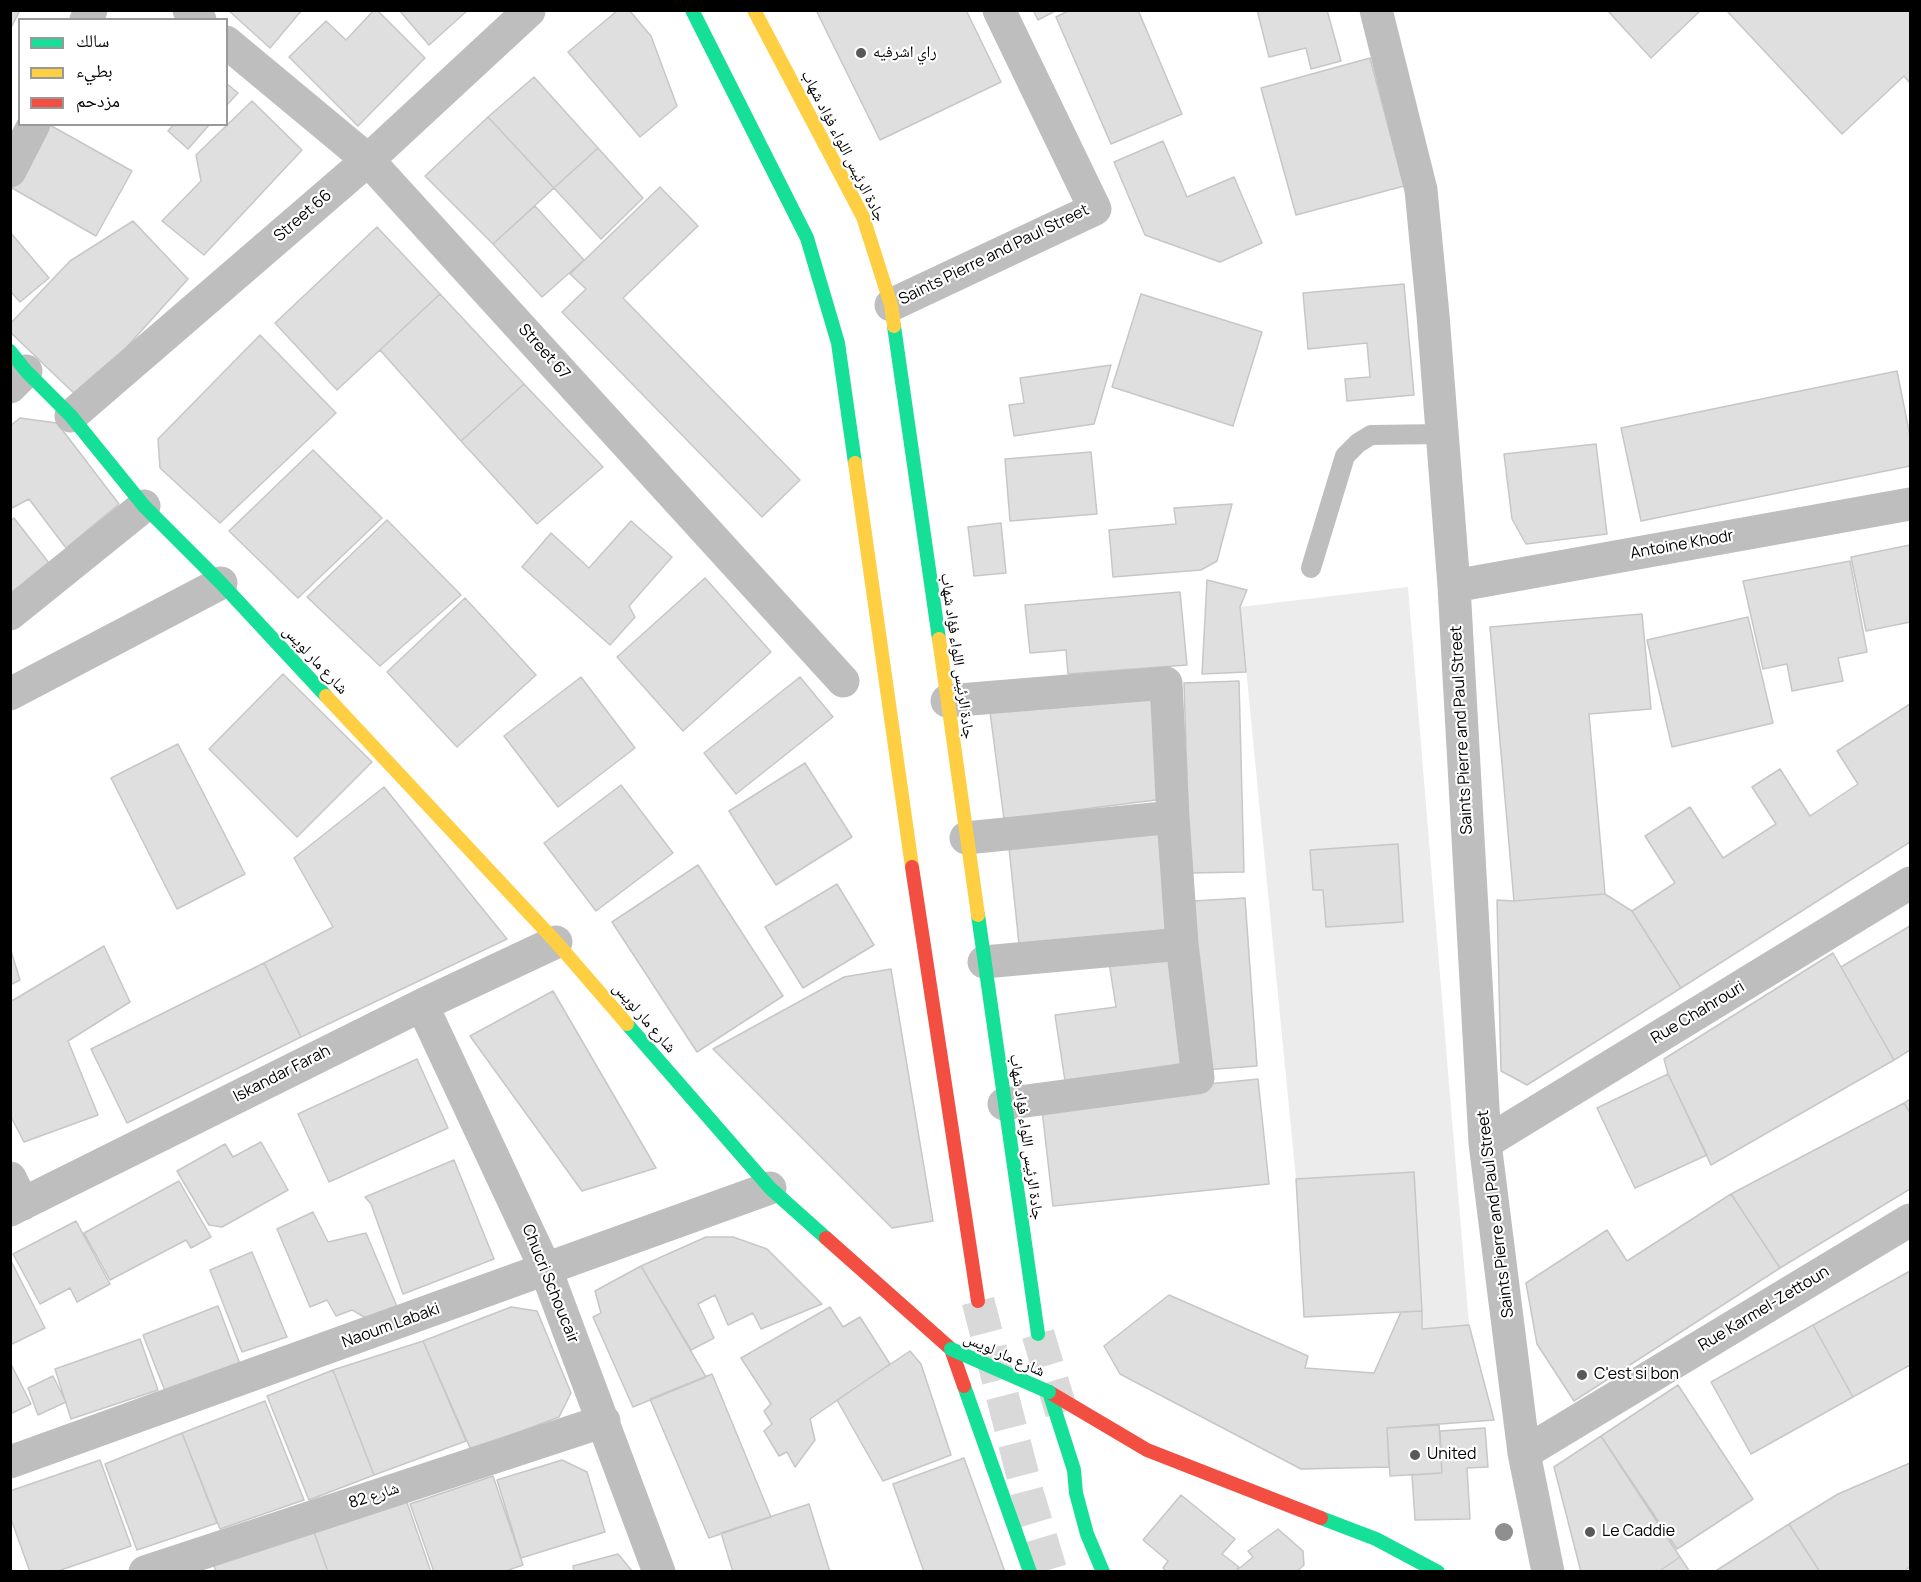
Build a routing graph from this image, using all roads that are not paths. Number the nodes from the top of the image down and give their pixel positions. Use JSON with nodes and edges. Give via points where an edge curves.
{"nodes":[{"id":1,"x":530,"y":10,"type":"edge"},
{"id":2,"x":692,"y":10,"type":"edge"},
{"id":3,"x":754,"y":10,"type":"edge"},
{"id":4,"x":999,"y":10,"type":"edge"},
{"id":5,"x":1376,"y":10,"type":"edge"},
{"id":6,"x":228,"y":44,"type":"edge"},
{"id":7,"x":33,"y":126,"type":"edge"},
{"id":8,"x":368,"y":160,"type":"junction"},
{"id":9,"x":10,"y":171,"type":"edge"},
{"id":10,"x":891,"y":305,"type":"junction"},
{"id":11,"x":16,"y":370,"type":"edge"},
{"id":12,"x":71,"y":416,"type":"junction"},
{"id":13,"x":1442,"y":434,"type":"junction"},
{"id":14,"x":1911,"y":504,"type":"edge"},
{"id":15,"x":144,"y":506,"type":"junction"},
{"id":16,"x":1311,"y":568,"type":"dead end"},
{"id":17,"x":221,"y":583,"type":"junction"},
{"id":18,"x":1454,"y":586,"type":"junction"},
{"id":19,"x":10,"y":614,"type":"edge"},
{"id":20,"x":843,"y":681,"type":"dead end"},
{"id":21,"x":10,"y":694,"type":"edge"},
{"id":22,"x":947,"y":701,"type":"junction"},
{"id":23,"x":1173,"y":817,"type":"junction"},
{"id":24,"x":966,"y":838,"type":"junction"},
{"id":25,"x":1911,"y":882,"type":"edge"},
{"id":26,"x":556,"y":942,"type":"junction"},
{"id":27,"x":1182,"y":944,"type":"junction"},
{"id":28,"x":984,"y":962,"type":"junction"},
{"id":29,"x":422,"y":1005,"type":"junction"},
{"id":30,"x":1004,"y":1104,"type":"junction"},
{"id":31,"x":1485,"y":1143,"type":"junction"},
{"id":32,"x":770,"y":1188,"type":"junction"},
{"id":33,"x":15,"y":1197,"type":"edge"},
{"id":34,"x":1911,"y":1220,"type":"edge"},
{"id":35,"x":546,"y":1270,"type":"junction"},
{"id":36,"x":978,"y":1301,"type":"tunnel mouth"},
{"id":37,"x":1038,"y":1334,"type":"tunnel mouth"},
{"id":38,"x":951,"y":1349,"type":"junction"},
{"id":39,"x":1049,"y":1392,"type":"junction"},
{"id":40,"x":603,"y":1421,"type":"junction"},
{"id":41,"x":1524,"y":1453,"type":"junction"},
{"id":42,"x":10,"y":1462,"type":"edge"},
{"id":43,"x":145,"y":1572,"type":"edge"},
{"id":44,"x":659,"y":1572,"type":"edge"},
{"id":45,"x":1030,"y":1572,"type":"edge"},
{"id":46,"x":1103,"y":1572,"type":"edge"},
{"id":47,"x":1438,"y":1572,"type":"edge"},
{"id":48,"x":1548,"y":1572,"type":"edge"}],
"edges":[{"from":1,"to":8,"type":"street","name":"Street 66"},
{"from":2,"to":36,"type":"main road","via":[[807,238],[838,343]]},
{"from":3,"to":10,"type":"main road","name":"جادة الرئيس اللواء فؤاد شهاب","via":[[863,217]]},
{"from":4,"to":10,"type":"street","name":"Saints Pierre and Paul Street","via":[[1095,208]]},
{"from":5,"to":13,"type":"street","name":"Saints Pierre and Paul Street","via":[[1421,190]]},
{"from":6,"to":8,"type":"street","name":"Street 67"},
{"from":7,"to":9,"type":"street"},
{"from":8,"to":12,"type":"street","name":"Street 66"},
{"from":8,"to":20,"type":"street","name":"Street 67"},
{"from":10,"to":22,"type":"main road","name":"جادة الرئيس اللواء فؤاد شهاب"},
{"from":11,"to":12,"type":"main road","name":"شارع مار لويس"},
{"from":12,"to":15,"type":"main road","name":"شارع مار لويس"},
{"from":13,"to":16,"type":"lane","via":[[1371,435],[1344,456]]},
{"from":13,"to":18,"type":"street","name":"Saints Pierre and Paul Street"},
{"from":14,"to":18,"type":"street","name":"Antoine Khodr"},
{"from":15,"to":17,"type":"main road","name":"شارع مار لويس"},
{"from":15,"to":19,"type":"street"},
{"from":17,"to":21,"type":"street"},
{"from":17,"to":26,"type":"main road","name":"شارع مار لويس"},
{"from":18,"to":31,"type":"street","name":"Saints Pierre and Paul Street"},
{"from":22,"to":23,"type":"street","via":[[1166,682]]},
{"from":22,"to":24,"type":"main road","name":"جادة الرئيس اللواء فؤاد شهاب"},
{"from":23,"to":24,"type":"street"},
{"from":23,"to":27,"type":"street"},
{"from":24,"to":28,"type":"main road","name":"جادة الرئيس اللواء فؤاد شهاب"},
{"from":25,"to":31,"type":"street","name":"Rue Chahrouri"},
{"from":26,"to":29,"type":"street","name":"Iskandar Farah"},
{"from":26,"to":32,"type":"main road","name":"شارع مار لويس"},
{"from":27,"to":28,"type":"street"},
{"from":27,"to":30,"type":"street","via":[[1198,1078]]},
{"from":28,"to":30,"type":"main road","name":"جادة الرئيس اللواء فؤاد شهاب"},
{"from":29,"to":33,"type":"street","name":"Iskandar Farah"},
{"from":29,"to":35,"type":"street","name":"Chucri Schoucair"},
{"from":30,"to":37,"type":"main road","name":"جادة الرئيس اللواء فؤاد شهاب"},
{"from":31,"to":41,"type":"street","name":"Saints Pierre and Paul Street"},
{"from":32,"to":35,"type":"street","name":"Naoum Labaki"},
{"from":32,"to":38,"type":"main road","name":"شارع مار لويس"},
{"from":34,"to":41,"type":"street","name":"Rue Karmel-Zettoun"},
{"from":35,"to":40,"type":"street","name":"Chucri Schoucair"},
{"from":35,"to":42,"type":"street","name":"Naoum Labaki"},
{"from":38,"to":39,"type":"main road","name":"شارع مار لويس","bridge":true},
{"from":38,"to":45,"type":"main road"},
{"from":39,"to":46,"type":"main road","via":[[1074,1470],[1087,1534]]},
{"from":39,"to":47,"type":"main road","name":"شارع مار لويس","via":[[1147,1450],[1376,1539]]},
{"from":40,"to":43,"type":"street","name":"شارع 82"},
{"from":40,"to":44,"type":"street","name":"Chucri Schoucair"},
{"from":41,"to":48,"type":"street","name":"Saints Pierre and Paul Street"}]}
